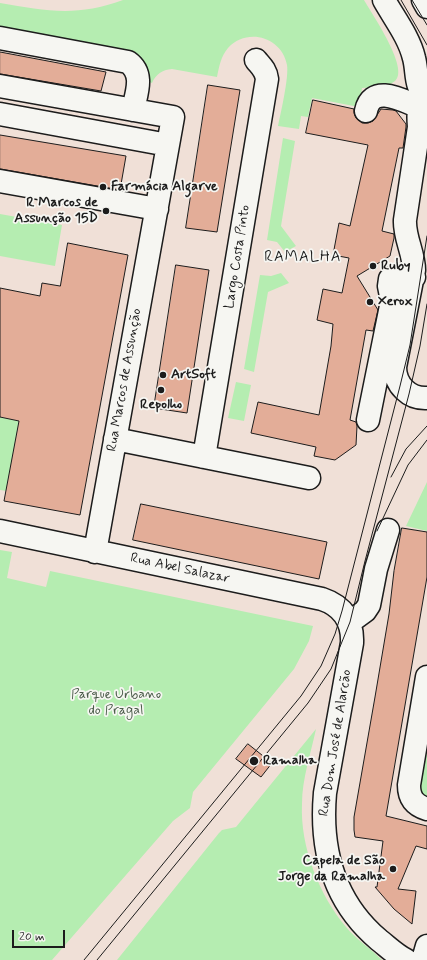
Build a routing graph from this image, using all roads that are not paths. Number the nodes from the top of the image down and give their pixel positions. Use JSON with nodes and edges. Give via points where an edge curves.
{"nodes":[{"id":1,"x":384,"y":0,"type":"edge"},
{"id":2,"x":423,"y":0,"type":"edge"},
{"id":3,"x":427,"y":7,"type":"edge"},
{"id":4,"x":0,"y":38,"type":"edge"},
{"id":5,"x":256,"y":60,"type":"dead end"},
{"id":6,"x":0,"y":86,"type":"edge"},
{"id":7,"x":423,"y":102,"type":"edge"},
{"id":8,"x":133,"y":110,"type":"junction"},
{"id":9,"x":366,"y":112,"type":"dead end"},
{"id":10,"x":0,"y":114,"type":"edge"},
{"id":11,"x":168,"y":145,"type":"junction"},
{"id":12,"x":0,"y":181,"type":"edge"},
{"id":13,"x":156,"y":209,"type":"junction"},
{"id":14,"x":414,"y":277,"type":"junction"},
{"id":15,"x":422,"y":398,"type":"edge"},
{"id":16,"x":368,"y":420,"type":"dead end"},
{"id":17,"x":115,"y":439,"type":"junction"},
{"id":18,"x":204,"y":457,"type":"junction"},
{"id":19,"x":309,"y":478,"type":"dead end"},
{"id":20,"x":388,"y":530,"type":"dead end"},
{"id":21,"x":0,"y":532,"type":"edge"},
{"id":22,"x":95,"y":552,"type":"junction"},
{"id":23,"x":350,"y":622,"type":"junction"},
{"id":24,"x":427,"y":677,"type":"edge"},
{"id":25,"x":427,"y":809,"type":"edge"},
{"id":26,"x":427,"y":946,"type":"edge"},
{"id":27,"x":406,"y":960,"type":"edge"},
{"id":28,"x":423,"y":960,"type":"edge"}],
"edges":[{"from":1,"to":7,"type":"street","via":[[410,45]]},
{"from":2,"to":3,"type":"street"},
{"from":4,"to":8,"type":"street","via":[[128,62],[136,70],[138,77]]},
{"from":5,"to":18,"type":"street","name":"Largo Costa Pinto","via":[[263,67],[267,79]]},
{"from":6,"to":8,"type":"street"},
{"from":7,"to":9,"type":"street","via":[[387,95],[376,96],[370,100]]},
{"from":7,"to":14,"type":"street","via":[[405,225],[414,260]]},
{"from":8,"to":11,"type":"street","name":"Rua Marcos de Assunção","via":[[173,117]]},
{"from":10,"to":11,"type":"street"},
{"from":11,"to":13,"type":"street","name":"Rua Marcos de Assunção"},
{"from":12,"to":13,"type":"street"},
{"from":13,"to":17,"type":"street","name":"Rua Marcos de Assunção"},
{"from":14,"to":15,"type":"street","via":[[395,375],[400,386],[409,394]]},
{"from":14,"to":16,"type":"street","via":[[402,274],[390,279],[392,300]]},
{"from":17,"to":18,"type":"street"},
{"from":17,"to":22,"type":"street","name":"Rua Marcos de Assunção"},
{"from":18,"to":19,"type":"street"},
{"from":20,"to":23,"type":"street","via":[[376,569],[369,605]]},
{"from":21,"to":22,"type":"street","name":"Rua Abel Salazar"},
{"from":22,"to":23,"type":"street","name":"Rua Abel Salazar","via":[[322,599],[337,606]]},
{"from":23,"to":27,"type":"street","name":"Rua Dom José de Alarcão","via":[[352,643],[325,793],[327,852],[336,883],[356,917],[374,936]]},
{"from":24,"to":25,"type":"street","via":[[408,784],[414,802]]},
{"from":26,"to":28,"type":"street"}]}
